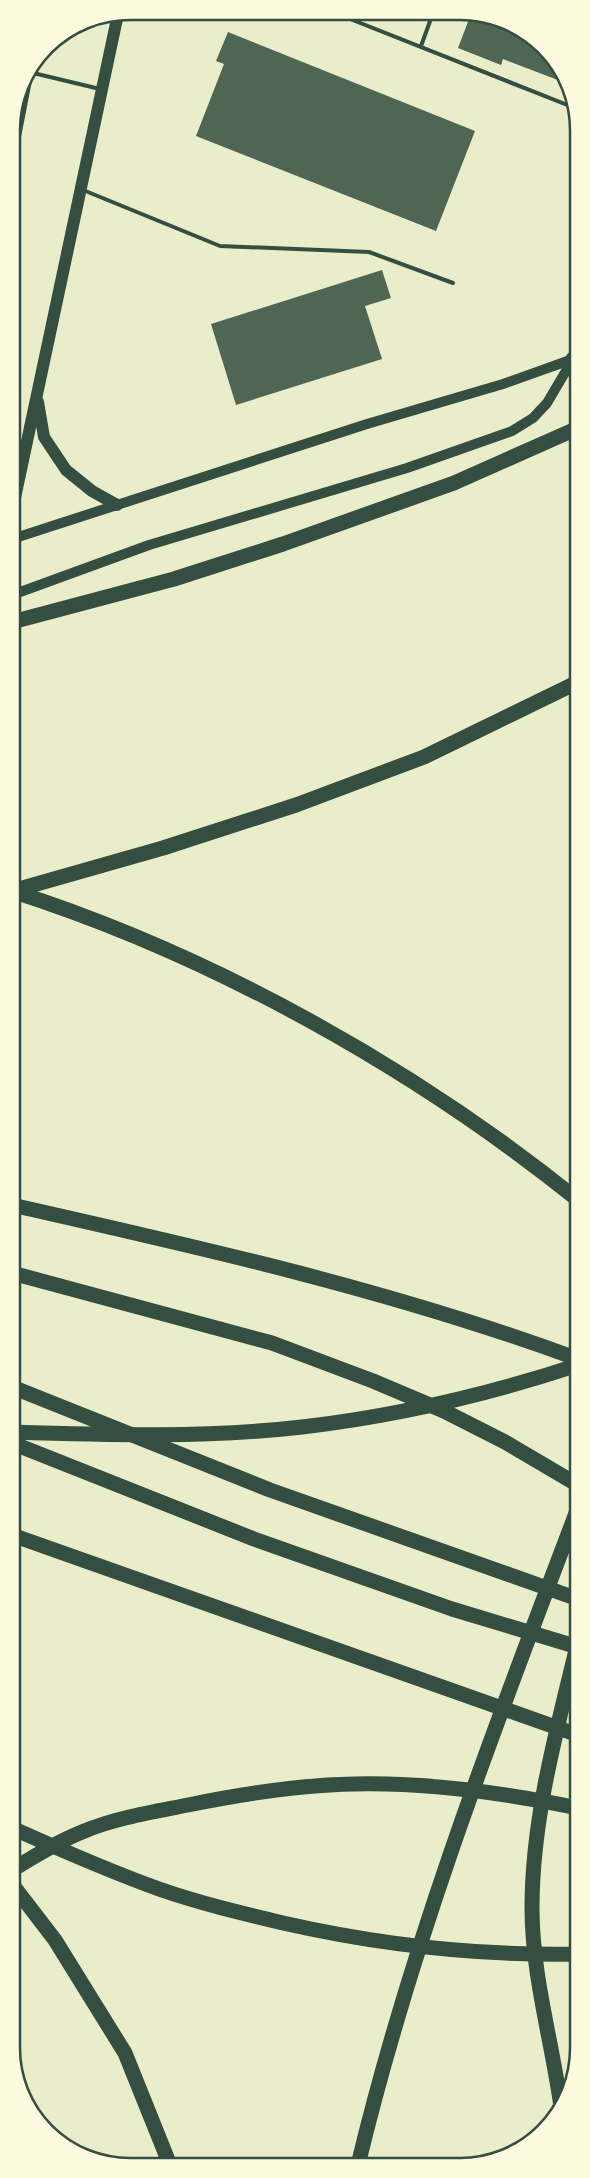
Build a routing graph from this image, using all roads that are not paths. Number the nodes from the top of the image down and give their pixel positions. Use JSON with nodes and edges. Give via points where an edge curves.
{"nodes":[{"id":1,"x":353,"y":20,"type":"edge"},
{"id":2,"x":430,"y":20,"type":"edge"},
{"id":3,"x":117,"y":21,"type":"edge"},
{"id":4,"x":421,"y":46,"type":"junction"},
{"id":5,"x":35,"y":75,"type":"edge"},
{"id":6,"x":102,"y":89,"type":"junction"},
{"id":7,"x":567,"y":105,"type":"edge"},
{"id":8,"x":81,"y":189,"type":"junction"},
{"id":9,"x":454,"y":283,"type":"dead end"},
{"id":10,"x":570,"y":360,"type":"edge"},
{"id":11,"x":570,"y":366,"type":"edge"},
{"id":12,"x":37,"y":395,"type":"junction"},
{"id":13,"x":570,"y":432,"type":"edge"},
{"id":14,"x":20,"y":475,"type":"edge"},
{"id":15,"x":117,"y":505,"type":"junction"},
{"id":16,"x":20,"y":536,"type":"edge"},
{"id":17,"x":20,"y":592,"type":"edge"},
{"id":18,"x":20,"y":620,"type":"edge"},
{"id":19,"x":570,"y":686,"type":"edge"},
{"id":20,"x":20,"y":889,"type":"edge"},
{"id":21,"x":20,"y":894,"type":"edge"},
{"id":22,"x":570,"y":1193,"type":"edge"},
{"id":23,"x":20,"y":1207,"type":"edge"},
{"id":24,"x":20,"y":1275,"type":"edge"},
{"id":25,"x":570,"y":1355,"type":"edge"},
{"id":26,"x":570,"y":1367,"type":"edge"},
{"id":27,"x":20,"y":1390,"type":"edge"},
{"id":28,"x":20,"y":1432,"type":"edge"},
{"id":29,"x":20,"y":1446,"type":"edge"},
{"id":30,"x":570,"y":1480,"type":"edge"},
{"id":31,"x":570,"y":1529,"type":"edge"},
{"id":32,"x":20,"y":1538,"type":"edge"},
{"id":33,"x":570,"y":1596,"type":"edge"},
{"id":34,"x":570,"y":1645,"type":"edge"},
{"id":35,"x":570,"y":1677,"type":"edge"},
{"id":36,"x":570,"y":1732,"type":"edge"},
{"id":37,"x":570,"y":1806,"type":"edge"},
{"id":38,"x":20,"y":1832,"type":"edge"},
{"id":39,"x":20,"y":1865,"type":"edge"},
{"id":40,"x":20,"y":1894,"type":"edge"},
{"id":41,"x":570,"y":1954,"type":"edge"},
{"id":42,"x":559,"y":2095,"type":"edge"},
{"id":43,"x":167,"y":2158,"type":"edge"},
{"id":44,"x":360,"y":2158,"type":"edge"}],
"edges":[{"from":1,"to":4,"type":"lane"},
{"from":2,"to":4,"type":"lane"},
{"from":3,"to":6,"type":"main road"},
{"from":4,"to":7,"type":"lane"},
{"from":5,"to":6,"type":"lane"},
{"from":6,"to":8,"type":"main road"},
{"from":8,"to":9,"type":"lane","via":[[220,246],[369,252]]},
{"from":8,"to":12,"type":"main road"},
{"from":10,"to":15,"type":"main road","via":[[503,384]]},
{"from":11,"to":17,"type":"main road","via":[[548,403],[533,418],[512,431],[407,468],[149,545]]},
{"from":12,"to":14,"type":"main road"},
{"from":12,"to":15,"type":"main road","via":[[44,436],[66,470],[92,491]]},
{"from":13,"to":18,"type":"highway","via":[[454,483],[283,544],[174,579]]},
{"from":15,"to":16,"type":"main road"},
{"from":19,"to":20,"type":"highway","via":[[424,757],[296,805]]},
{"from":21,"to":22,"type":"highway","via":[[140,938],[336,1035],[428,1091]]},
{"from":23,"to":25,"type":"highway","via":[[339,1283]]},
{"from":24,"to":30,"type":"highway","via":[[281,1346],[444,1411]]},
{"from":26,"to":28,"type":"highway","via":[[390,1414],[302,1427],[216,1433]]},
{"from":27,"to":33,"type":"highway","via":[[270,1490]]},
{"from":29,"to":34,"type":"highway","via":[[254,1539],[452,1609]]},
{"from":31,"to":44,"type":"highway","via":[[442,1881],[404,1997]]},
{"from":32,"to":36,"type":"highway"},
{"from":35,"to":42,"type":"highway","via":[[539,1822],[532,1909],[539,1986]]},
{"from":37,"to":39,"type":"highway","via":[[504,1794],[417,1785],[352,1784],[281,1790],[205,1802],[107,1824],[83,1831]]},
{"from":38,"to":41,"type":"highway","via":[[160,1890],[318,1931],[464,1952]]},
{"from":40,"to":43,"type":"highway","via":[[55,1940],[124,2053]]}]}
